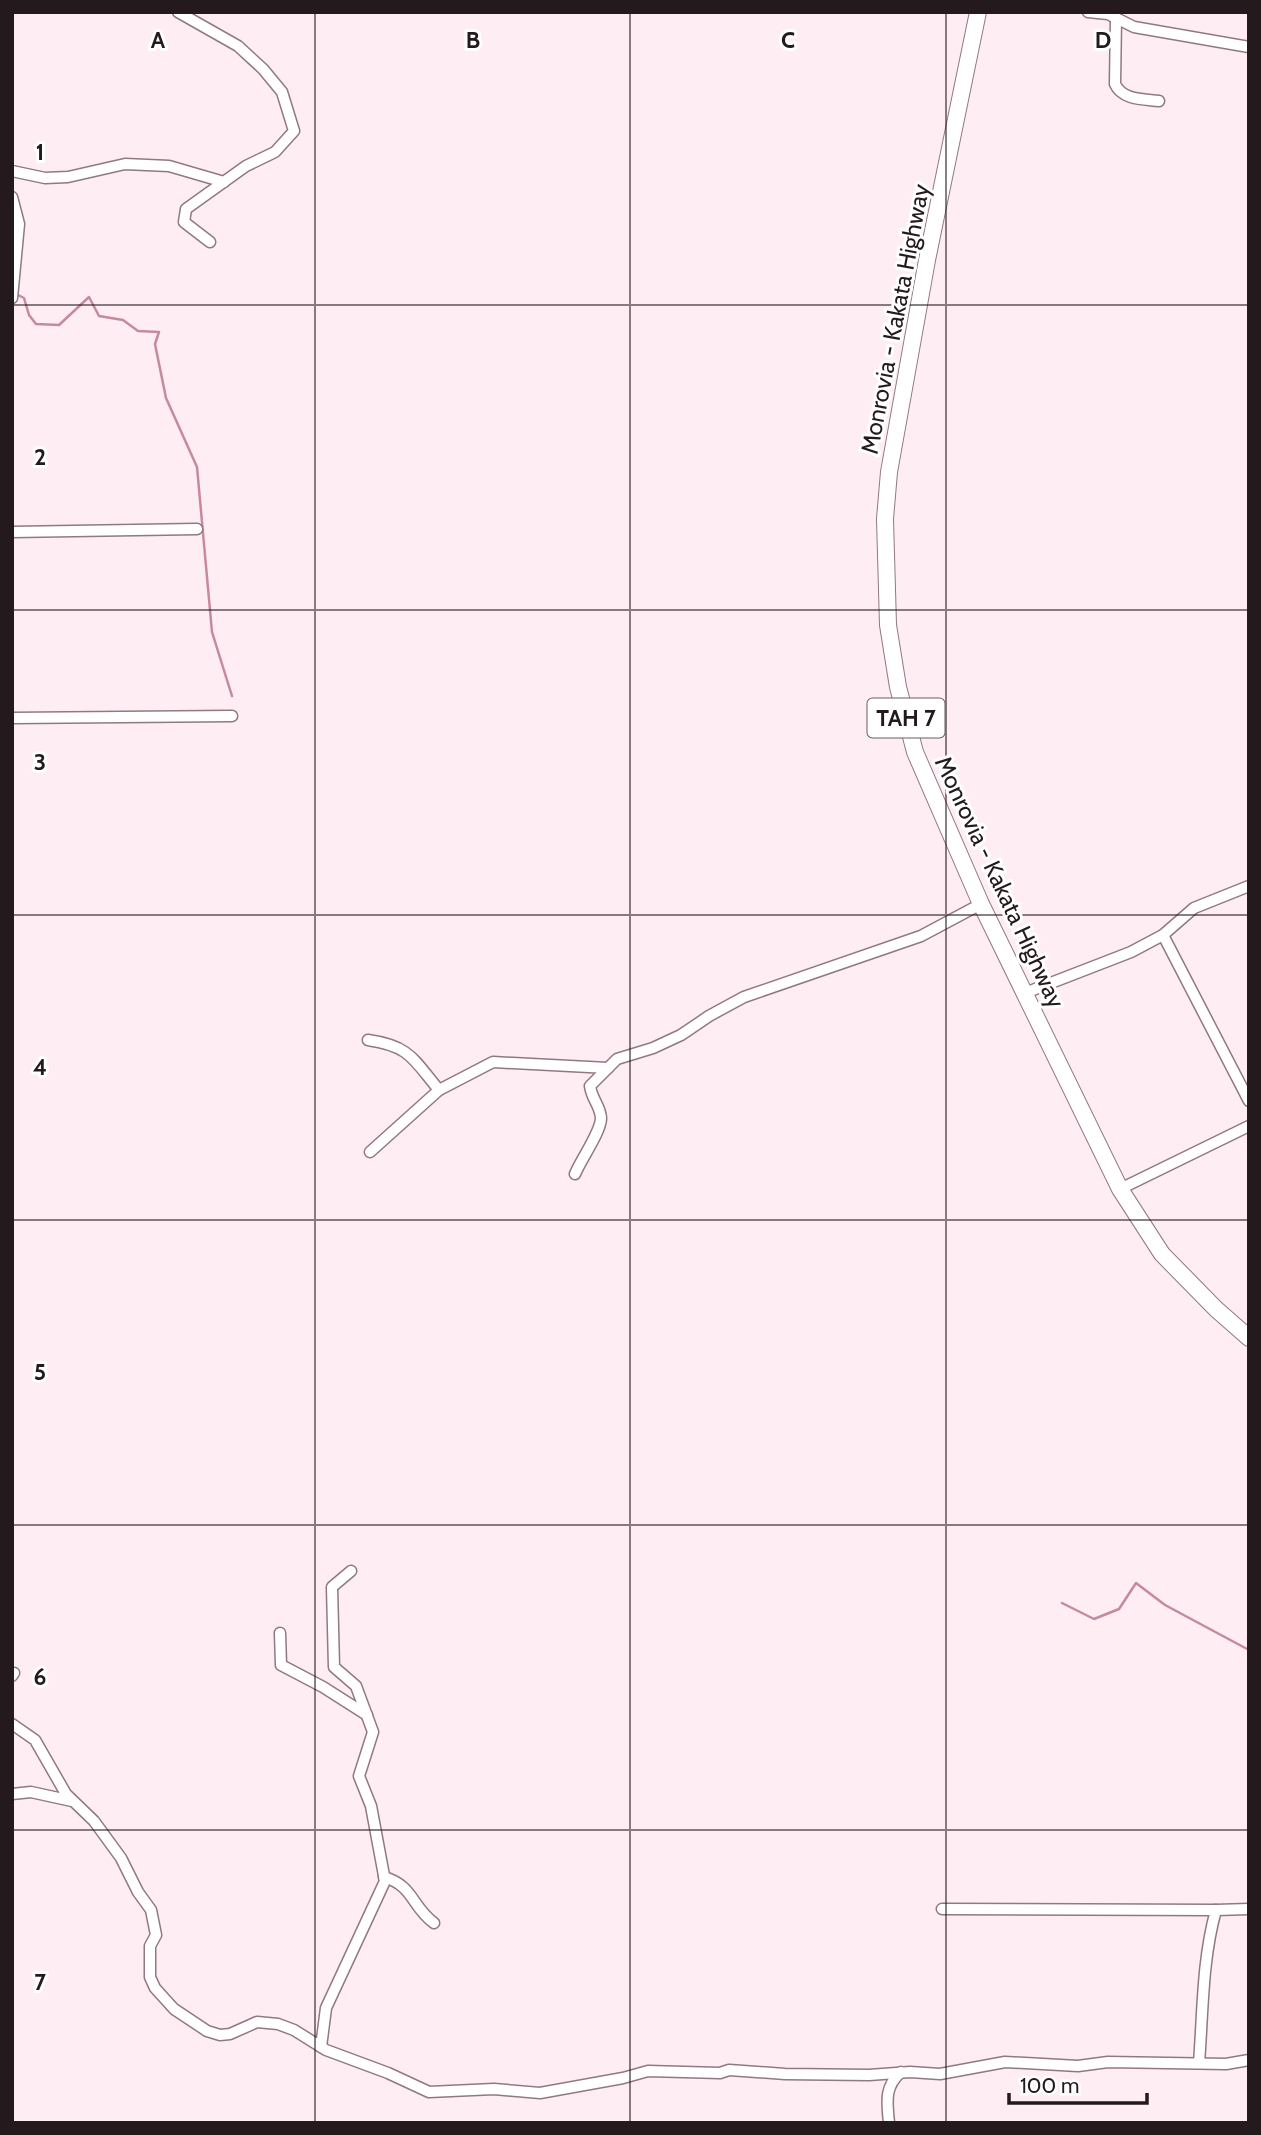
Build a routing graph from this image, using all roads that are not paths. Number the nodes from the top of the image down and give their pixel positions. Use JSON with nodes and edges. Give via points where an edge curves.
{"nodes":[{"id":1,"x":178,"y":12,"type":"edge"},
{"id":2,"x":978,"y":12,"type":"edge"},
{"id":3,"x":1087,"y":12,"type":"edge"},
{"id":4,"x":1116,"y":18,"type":"junction"},
{"id":5,"x":1249,"y":47,"type":"edge"},
{"id":6,"x":1159,"y":101,"type":"dead end"},
{"id":7,"x":12,"y":171,"type":"edge"},
{"id":8,"x":223,"y":182,"type":"junction"},
{"id":9,"x":12,"y":197,"type":"edge"},
{"id":10,"x":210,"y":242,"type":"dead end"},
{"id":11,"x":12,"y":298,"type":"edge"},
{"id":12,"x":197,"y":529,"type":"dead end"},
{"id":13,"x":12,"y":532,"type":"edge"},
{"id":14,"x":232,"y":716,"type":"dead end"},
{"id":15,"x":12,"y":718,"type":"edge"},
{"id":16,"x":1249,"y":886,"type":"edge"},
{"id":17,"x":981,"y":904,"type":"junction"},
{"id":18,"x":1163,"y":935,"type":"junction"},
{"id":19,"x":1025,"y":993,"type":"junction"},
{"id":20,"x":368,"y":1040,"type":"dead end"},
{"id":21,"x":608,"y":1068,"type":"junction"},
{"id":22,"x":439,"y":1090,"type":"junction"},
{"id":23,"x":1249,"y":1101,"type":"edge"},
{"id":24,"x":1249,"y":1126,"type":"edge"},
{"id":25,"x":370,"y":1152,"type":"dead end"},
{"id":26,"x":575,"y":1174,"type":"dead end"},
{"id":27,"x":1120,"y":1189,"type":"junction"},
{"id":28,"x":1249,"y":1338,"type":"edge"},
{"id":29,"x":351,"y":1571,"type":"dead end"},
{"id":30,"x":280,"y":1633,"type":"dead end"},
{"id":31,"x":367,"y":1715,"type":"junction"},
{"id":32,"x":12,"y":1724,"type":"edge"},
{"id":33,"x":12,"y":1794,"type":"edge"},
{"id":34,"x":72,"y":1801,"type":"junction"},
{"id":35,"x":384,"y":1877,"type":"junction"},
{"id":36,"x":942,"y":1909,"type":"dead end"},
{"id":37,"x":1249,"y":1909,"type":"edge"},
{"id":38,"x":1216,"y":1910,"type":"junction"},
{"id":39,"x":434,"y":1923,"type":"dead end"},
{"id":40,"x":321,"y":2047,"type":"junction"},
{"id":41,"x":1249,"y":2060,"type":"edge"},
{"id":42,"x":1199,"y":2063,"type":"junction"},
{"id":43,"x":901,"y":2072,"type":"junction"},
{"id":44,"x":889,"y":2123,"type":"edge"}],
"edges":[{"from":1,"to":8,"type":"street","via":[[238,46],[263,69],[282,92],[294,131],[275,152]]},
{"from":2,"to":17,"type":"highway","name":"Monrovia - Kakata Highway","number":"TAH 7","via":[[904,384],[885,519],[888,625],[898,687],[915,752]]},
{"from":3,"to":4,"type":"street"},
{"from":4,"to":5,"type":"street","via":[[1134,27]]},
{"from":4,"to":6,"type":"street","via":[[1118,90],[1125,96]]},
{"from":7,"to":8,"type":"street","via":[[45,178],[125,164],[169,166]]},
{"from":8,"to":10,"type":"street","via":[[186,209],[184,222]]},
{"from":9,"to":11,"type":"street","via":[[19,224]]},
{"from":12,"to":13,"type":"street"},
{"from":14,"to":15,"type":"street"},
{"from":16,"to":18,"type":"street","via":[[1194,908]]},
{"from":17,"to":19,"type":"highway","name":"Monrovia - Kakata Highway","number":"TAH 7"},
{"from":17,"to":21,"type":"street","via":[[921,936],[744,997],[681,1035],[617,1059]]},
{"from":18,"to":19,"type":"street"},
{"from":18,"to":23,"type":"street"},
{"from":19,"to":27,"type":"highway","name":"Monrovia - Kakata Highway","number":"TAH 7"},
{"from":20,"to":22,"type":"street","via":[[408,1052]]},
{"from":21,"to":22,"type":"street","via":[[493,1062]]},
{"from":21,"to":26,"type":"street","via":[[590,1086],[601,1121]]},
{"from":22,"to":25,"type":"street"},
{"from":24,"to":27,"type":"street"},
{"from":27,"to":28,"type":"highway","name":"Monrovia - Kakata Highway","number":"TAH 7","via":[[1162,1254]]},
{"from":29,"to":31,"type":"street","via":[[332,1587],[334,1667],[356,1686]]},
{"from":30,"to":31,"type":"street","via":[[281,1665]]},
{"from":31,"to":35,"type":"street","via":[[373,1732],[359,1776],[371,1806]]},
{"from":32,"to":34,"type":"street","via":[[35,1741]]},
{"from":33,"to":34,"type":"street","via":[[31,1792]]},
{"from":34,"to":40,"type":"street","via":[[94,1821],[121,1858],[151,1910],[156,1935],[150,1946],[150,1977],[163,1999],[187,2019],[220,2035],[257,2022],[278,2024]]},
{"from":35,"to":39,"type":"street","via":[[401,1884]]},
{"from":35,"to":40,"type":"street","via":[[326,2008]]},
{"from":36,"to":38,"type":"street"},
{"from":37,"to":38,"type":"street"},
{"from":38,"to":42,"type":"street","via":[[1201,2012]]},
{"from":40,"to":43,"type":"street","via":[[429,2092],[443,2093],[554,2092],[648,2071]]},
{"from":41,"to":42,"type":"street"},
{"from":42,"to":43,"type":"street","via":[[1078,2066],[1005,2062],[940,2074]]},
{"from":43,"to":44,"type":"street","via":[[887,2091]]}]}
